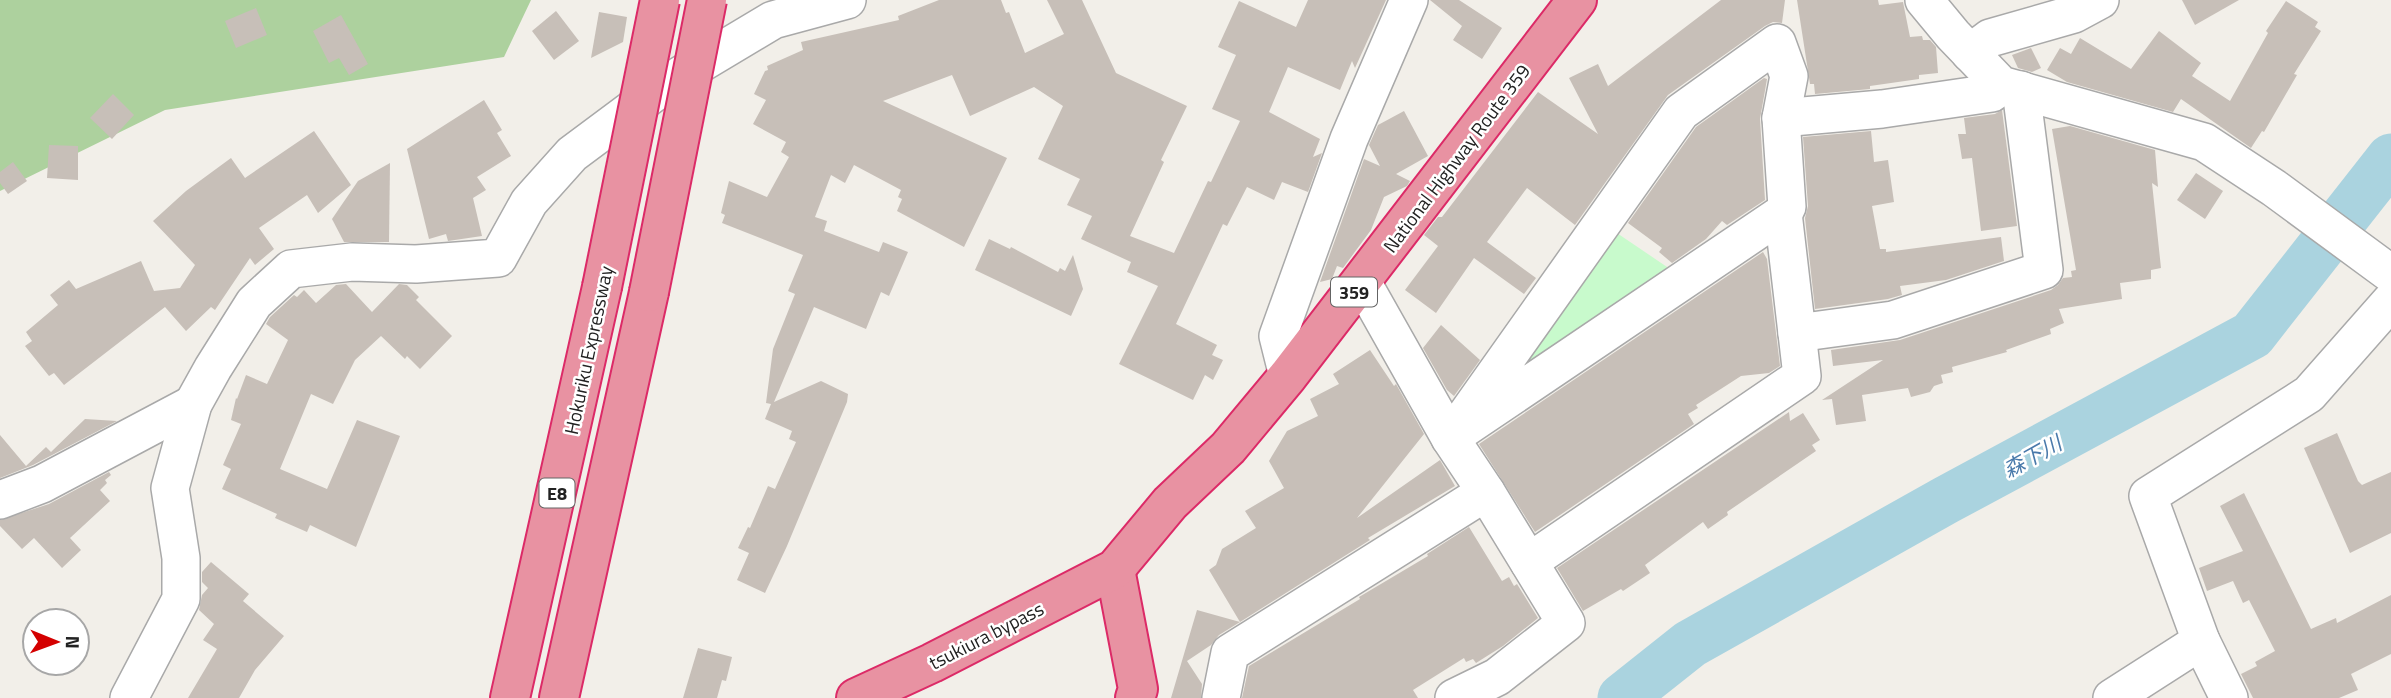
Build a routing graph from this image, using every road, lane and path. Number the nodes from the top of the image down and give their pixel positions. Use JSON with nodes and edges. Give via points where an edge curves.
{"nodes":[{"id":1,"x":660,"y":0,"type":"edge"},
{"id":2,"x":707,"y":0,"type":"edge"},
{"id":3,"x":847,"y":0,"type":"edge"},
{"id":4,"x":1409,"y":0,"type":"edge"},
{"id":5,"x":1577,"y":0,"type":"edge"},
{"id":6,"x":1924,"y":0,"type":"edge"},
{"id":7,"x":2100,"y":0,"type":"edge"},
{"id":8,"x":1970,"y":52,"type":"junction"},
{"id":9,"x":2011,"y":88,"type":"junction"},
{"id":10,"x":1781,"y":118,"type":"junction"},
{"id":11,"x":1783,"y":213,"type":"junction"},
{"id":12,"x":1362,"y":282,"type":"junction"},
{"id":13,"x":2391,"y":282,"type":"edge"},
{"id":14,"x":1797,"y":333,"type":"junction"},
{"id":15,"x":1288,"y":376,"type":"junction"},
{"id":16,"x":193,"y":404,"type":"junction"},
{"id":17,"x":1450,"y":438,"type":"junction"},
{"id":18,"x":1486,"y":492,"type":"junction"},
{"id":19,"x":0,"y":500,"type":"edge"},
{"id":20,"x":1529,"y":562,"type":"junction"},
{"id":21,"x":1115,"y":569,"type":"junction"},
{"id":22,"x":2201,"y":640,"type":"junction"},
{"id":23,"x":129,"y":698,"type":"edge"},
{"id":24,"x":510,"y":698,"type":"edge"},
{"id":25,"x":559,"y":698,"type":"edge"},
{"id":26,"x":856,"y":698,"type":"edge"},
{"id":27,"x":1135,"y":698,"type":"edge"},
{"id":28,"x":1221,"y":698,"type":"edge"},
{"id":29,"x":1454,"y":698,"type":"edge"},
{"id":30,"x":2112,"y":698,"type":"edge"},
{"id":31,"x":2229,"y":698,"type":"edge"}],
"edges":[{"from":1,"to":24,"type":"highway","name":"Hokuriku Expressway","number":"E8","bridge":true,"via":[[603,287]]},
{"from":2,"to":25,"type":"highway","number":"E8","bridge":true,"via":[[649,292]]},
{"from":3,"to":16,"type":"street","via":[[773,20],[666,84],[572,154],[529,201],[498,258],[291,268],[254,303]]},
{"from":4,"to":15,"type":"street","via":[[1349,139],[1278,336]]},
{"from":5,"to":12,"type":"highway","name":"National Highway Route 359","number":"359"},
{"from":6,"to":8,"type":"street"},
{"from":7,"to":8,"type":"street","via":[[2074,13],[1990,38]]},
{"from":8,"to":9,"type":"street"},
{"from":9,"to":10,"type":"street","via":[[1882,109]]},
{"from":9,"to":13,"type":"street","via":[[2204,142],[2274,188]]},
{"from":9,"to":14,"type":"street","via":[[2044,270],[1893,320]]},
{"from":10,"to":11,"type":"street","via":[[1787,207]]},
{"from":10,"to":17,"type":"street","via":[[1789,76],[1777,43],[1681,113]]},
{"from":11,"to":14,"type":"street"},
{"from":11,"to":17,"type":"street"},
{"from":12,"to":15,"type":"highway","name":"National Highway Route 359","number":"359"},
{"from":12,"to":17,"type":"street"},
{"from":13,"to":22,"type":"street","via":[[2309,394],[2148,496]]},
{"from":14,"to":20,"type":"street","via":[[1801,376]]},
{"from":15,"to":21,"type":"highway","name":"National Highway Route 359","number":"359"},
{"from":16,"to":19,"type":"street","via":[[42,484]]},
{"from":16,"to":23,"type":"street","via":[[170,488],[181,558],[181,599]]},
{"from":17,"to":18,"type":"street"},
{"from":18,"to":20,"type":"street"},
{"from":18,"to":28,"type":"street","via":[[1230,653]]},
{"from":20,"to":29,"type":"street","via":[[1566,623],[1497,677]]},
{"from":21,"to":26,"type":"highway","name":"tsukiura bypass","number":"359"},
{"from":21,"to":27,"type":"highway","via":[[1138,689]]},
{"from":22,"to":30,"type":"street"},
{"from":22,"to":31,"type":"street"}]}
